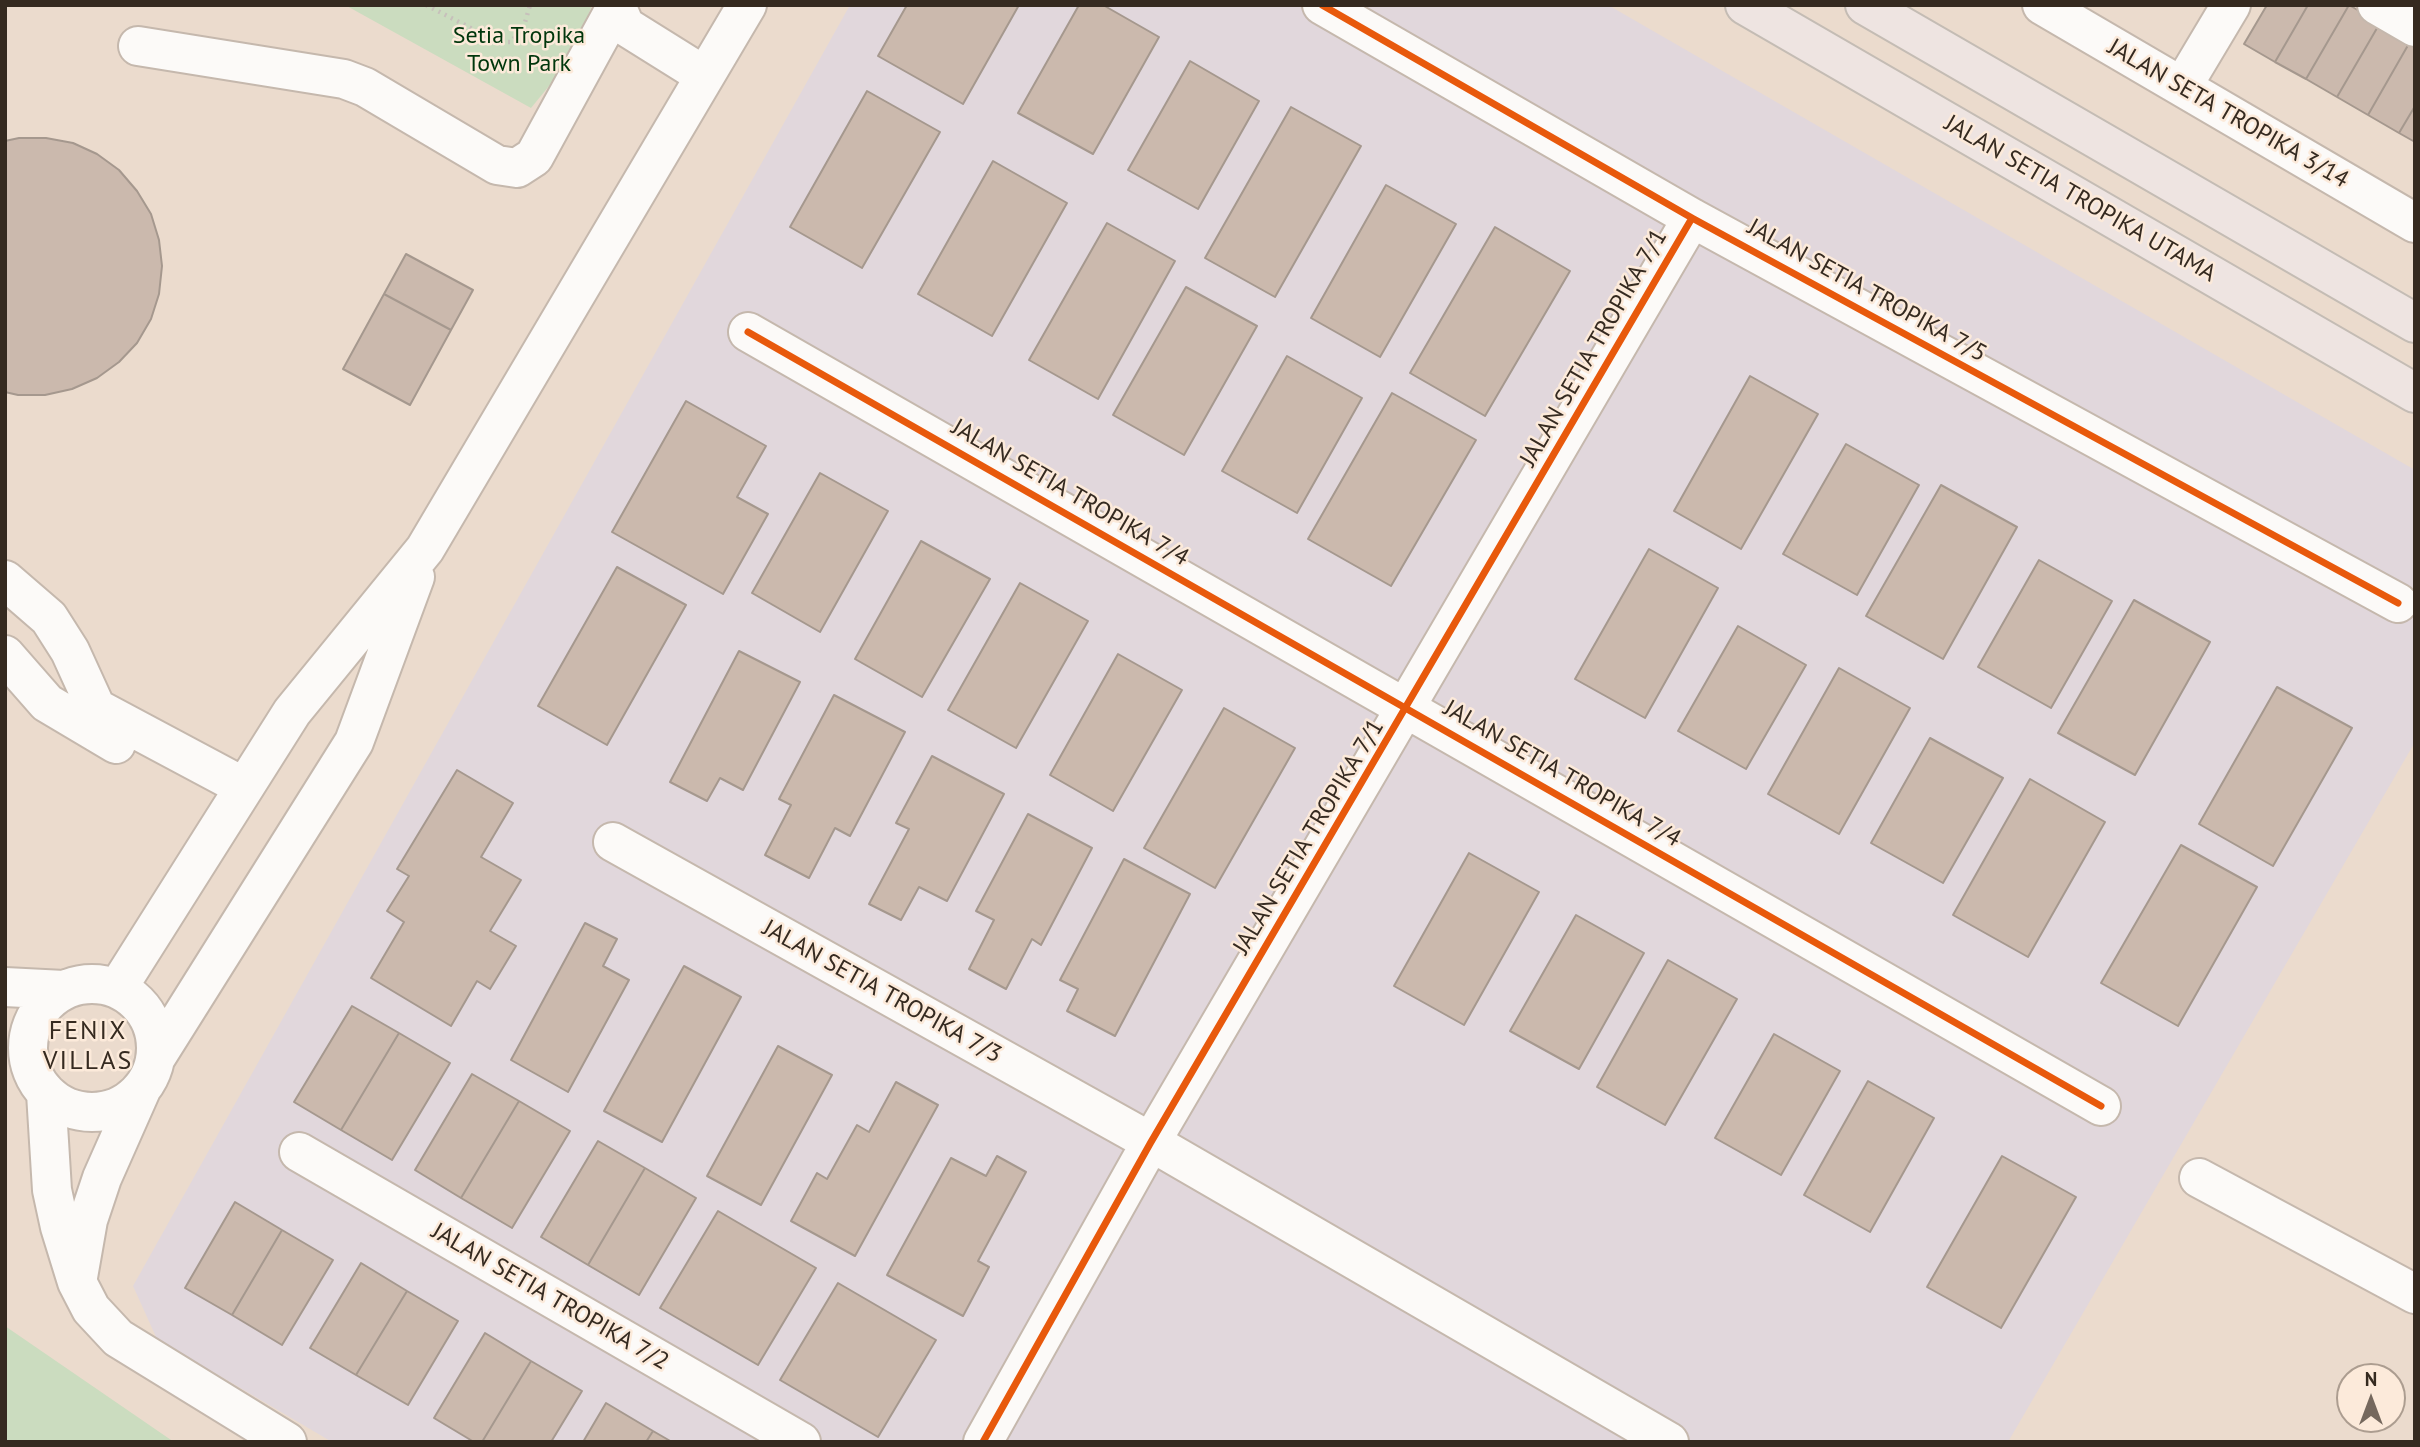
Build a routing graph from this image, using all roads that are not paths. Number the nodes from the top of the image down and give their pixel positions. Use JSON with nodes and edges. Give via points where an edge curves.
{"nodes":[{"id":1,"x":747,"y":5,"type":"edge"},
{"id":2,"x":1322,"y":5,"type":"edge"},
{"id":3,"x":1745,"y":5,"type":"edge"},
{"id":4,"x":1865,"y":5,"type":"edge"},
{"id":5,"x":2042,"y":5,"type":"edge"},
{"id":6,"x":2231,"y":5,"type":"edge"},
{"id":7,"x":2377,"y":5,"type":"edge"},
{"id":8,"x":616,"y":6,"type":"edge"},
{"id":9,"x":2415,"y":27,"type":"edge"},
{"id":10,"x":138,"y":46,"type":"dead end"},
{"id":11,"x":705,"y":76,"type":"junction"},
{"id":12,"x":2182,"y":88,"type":"junction"},
{"id":13,"x":1692,"y":218,"type":"junction"},
{"id":14,"x":2415,"y":223,"type":"edge"},
{"id":15,"x":2415,"y":323,"type":"edge"},
{"id":16,"x":748,"y":332,"type":"dead end"},
{"id":17,"x":2415,"y":393,"type":"edge"},
{"id":18,"x":425,"y":549,"type":"junction"},
{"id":19,"x":5,"y":580,"type":"edge"},
{"id":20,"x":2398,"y":603,"type":"dead end"},
{"id":21,"x":5,"y":655,"type":"edge"},
{"id":22,"x":78,"y":669,"type":"junction"},
{"id":23,"x":47,"y":704,"type":"junction"},
{"id":24,"x":1407,"y":708,"type":"junction"},
{"id":25,"x":237,"y":799,"type":"junction"},
{"id":26,"x":613,"y":842,"type":"dead end"},
{"id":27,"x":5,"y":987,"type":"edge"},
{"id":28,"x":117,"y":989,"type":"junction"},
{"id":29,"x":64,"y":990,"type":"junction"},
{"id":30,"x":16,"y":1046,"type":"edge"},
{"id":31,"x":148,"y":1075,"type":"junction"},
{"id":32,"x":46,"y":1093,"type":"junction"},
{"id":33,"x":2101,"y":1106,"type":"dead end"},
{"id":34,"x":1151,"y":1142,"type":"junction"},
{"id":35,"x":299,"y":1152,"type":"dead end"},
{"id":36,"x":2199,"y":1178,"type":"dead end"},
{"id":37,"x":77,"y":1282,"type":"junction"},
{"id":38,"x":2415,"y":1294,"type":"edge"},
{"id":39,"x":287,"y":1442,"type":"edge"},
{"id":40,"x":801,"y":1442,"type":"edge"},
{"id":41,"x":982,"y":1442,"type":"edge"},
{"id":42,"x":1669,"y":1442,"type":"edge"}],
"edges":[{"from":1,"to":11,"type":"street"},
{"from":2,"to":13,"type":"street","name":"JALAN SETIA TROPIKA 7/5"},
{"from":3,"to":17,"type":"main road","name":"JALAN SETIA TROPIKA UTAMA"},
{"from":4,"to":15,"type":"main road"},
{"from":5,"to":12,"type":"street","name":"JALAN SETA TROPIKA 3/14"},
{"from":6,"to":12,"type":"street"},
{"from":7,"to":9,"type":"street"},
{"from":8,"to":10,"type":"street","via":[[534,158],[517,168],[497,165],[344,79]]},
{"from":8,"to":11,"type":"street","via":[[625,26]]},
{"from":11,"to":18,"type":"street"},
{"from":12,"to":14,"type":"street","name":"JALAN SETA TROPIKA 3/14"},
{"from":13,"to":20,"type":"street","name":"JALAN SETIA TROPIKA 7/5"},
{"from":13,"to":24,"type":"street","name":"JALAN SETIA TROPIKA 7/1"},
{"from":16,"to":24,"type":"street","name":"JALAN SETIA TROPIKA 7/4"},
{"from":18,"to":25,"type":"street","via":[[292,712]]},
{"from":18,"to":31,"type":"street","via":[[354,742]]},
{"from":19,"to":22,"type":"street","via":[[49,618]]},
{"from":21,"to":23,"type":"street"},
{"from":22,"to":23,"type":"street"},
{"from":22,"to":25,"type":"street","via":[[96,708]]},
{"from":23,"to":25,"type":"street"},
{"from":24,"to":33,"type":"street","name":"JALAN SETIA TROPIKA 7/4"},
{"from":24,"to":34,"type":"street","name":"JALAN SETIA TROPIKA 7/1"},
{"from":25,"to":28,"type":"street"},
{"from":26,"to":34,"type":"street","name":"JALAN SETIA TROPIKA 7/3"},
{"from":27,"to":29,"type":"street"},
{"from":28,"to":29,"type":"street","via":[[100,984]]},
{"from":28,"to":31,"type":"street","via":[[148,1017],[155,1037]]},
{"from":29,"to":30,"type":"street","via":[[48,1001],[29,1034]]},
{"from":30,"to":32,"type":"street"},
{"from":31,"to":32,"type":"street","via":[[129,1100],[116,1107],[86,1112],[71,1109]]},
{"from":31,"to":37,"type":"street","via":[[102,1178],[88,1220]]},
{"from":32,"to":37,"type":"street","via":[[52,1190]]},
{"from":34,"to":41,"type":"street","name":"JALAN SETIA TROPIKA 7/1"},
{"from":34,"to":42,"type":"street","name":"JALAN SETIA TROPIKA 7/3"},
{"from":35,"to":40,"type":"street","name":"JALAN SETIA TROPIKA 7/2"},
{"from":36,"to":38,"type":"street"},
{"from":37,"to":39,"type":"street","via":[[91,1309],[118,1338]]}]}
